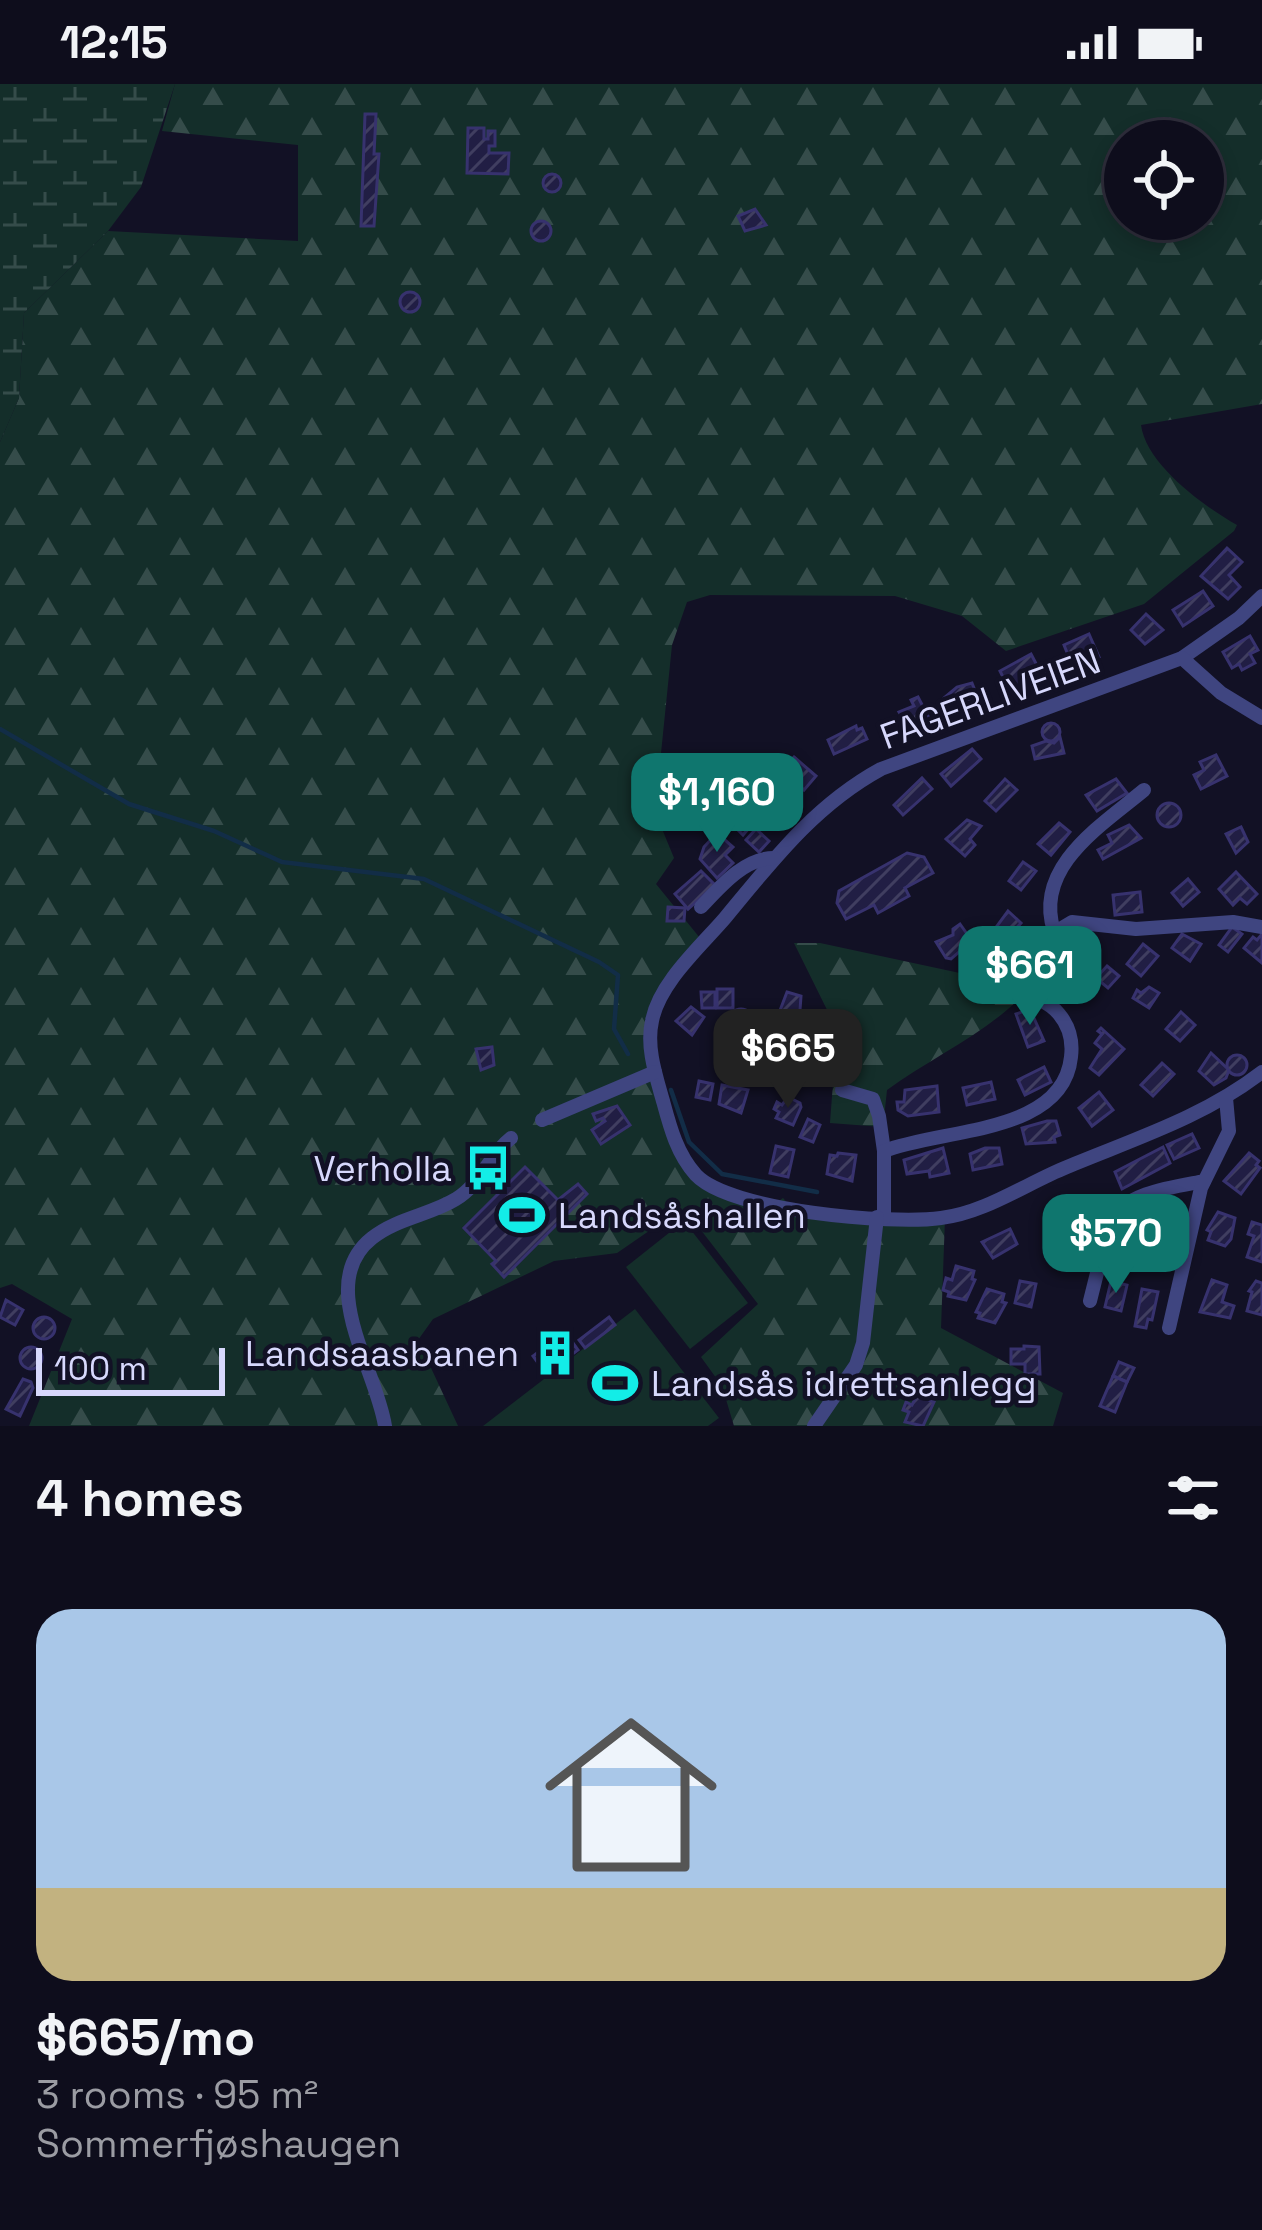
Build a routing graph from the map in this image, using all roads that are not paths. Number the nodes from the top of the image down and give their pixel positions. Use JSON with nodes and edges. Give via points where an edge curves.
{"nodes":[{"id":1,"x":1262,"y":596,"type":"edge"},
{"id":2,"x":1182,"y":658,"type":"junction"},
{"id":3,"x":1262,"y":718,"type":"edge"},
{"id":4,"x":1144,"y":790,"type":"dead end"},
{"id":5,"x":774,"y":858,"type":"junction"},
{"id":6,"x":700,"y":907,"type":"dead end"},
{"id":7,"x":1262,"y":927,"type":"edge"},
{"id":8,"x":1054,"y":931,"type":"junction"},
{"id":9,"x":655,"y":1072,"type":"junction"},
{"id":10,"x":1262,"y":1072,"type":"edge"},
{"id":11,"x":842,"y":1090,"type":"dead end"},
{"id":12,"x":1226,"y":1098,"type":"junction"},
{"id":13,"x":542,"y":1120,"type":"dead end"},
{"id":14,"x":511,"y":1138,"type":"dead end"},
{"id":15,"x":884,"y":1151,"type":"junction"},
{"id":16,"x":1204,"y":1181,"type":"junction"},
{"id":17,"x":880,"y":1217,"type":"junction"},
{"id":18,"x":1090,"y":1301,"type":"dead end"},
{"id":19,"x":1169,"y":1328,"type":"dead end"},
{"id":20,"x":385,"y":1426,"type":"edge"},
{"id":21,"x":814,"y":1426,"type":"edge"}],
"edges":[{"from":1,"to":2,"type":"street","name":"FAGERLIVEIEN"},
{"from":2,"to":3,"type":"street"},
{"from":2,"to":5,"type":"street","name":"FAGERLIVEIEN","via":[[881,769],[830,803]]},
{"from":4,"to":8,"type":"street","via":[[1065,862],[1048,905]]},
{"from":5,"to":6,"type":"street","name":"FAGERLIVEIEN","via":[[741,869]]},
{"from":5,"to":9,"type":"street","name":"FAGERLIVEIEN","via":[[665,992],[652,1018]]},
{"from":7,"to":8,"type":"street","via":[[1084,922]]},
{"from":8,"to":15,"type":"street","via":[[984,979],[1059,1013],[1071,1036],[1068,1078],[1026,1116]]},
{"from":9,"to":13,"type":"street"},
{"from":9,"to":17,"type":"street","name":"FAGERLIVEIEN","via":[[683,1159],[717,1191],[771,1206]]},
{"from":10,"to":12,"type":"street","name":"FAGERLIVEIEN"},
{"from":11,"to":15,"type":"street","via":[[873,1099]]},
{"from":12,"to":16,"type":"street","via":[[1229,1131]]},
{"from":12,"to":17,"type":"street","name":"FAGERLIVEIEN","via":[[964,1213]]},
{"from":14,"to":20,"type":"street","via":[[458,1198],[388,1228],[352,1261],[345,1292]]},
{"from":15,"to":17,"type":"street"},
{"from":16,"to":18,"type":"street","via":[[1116,1211]]},
{"from":16,"to":19,"type":"street"},
{"from":17,"to":21,"type":"street","via":[[856,1365]]}]}
